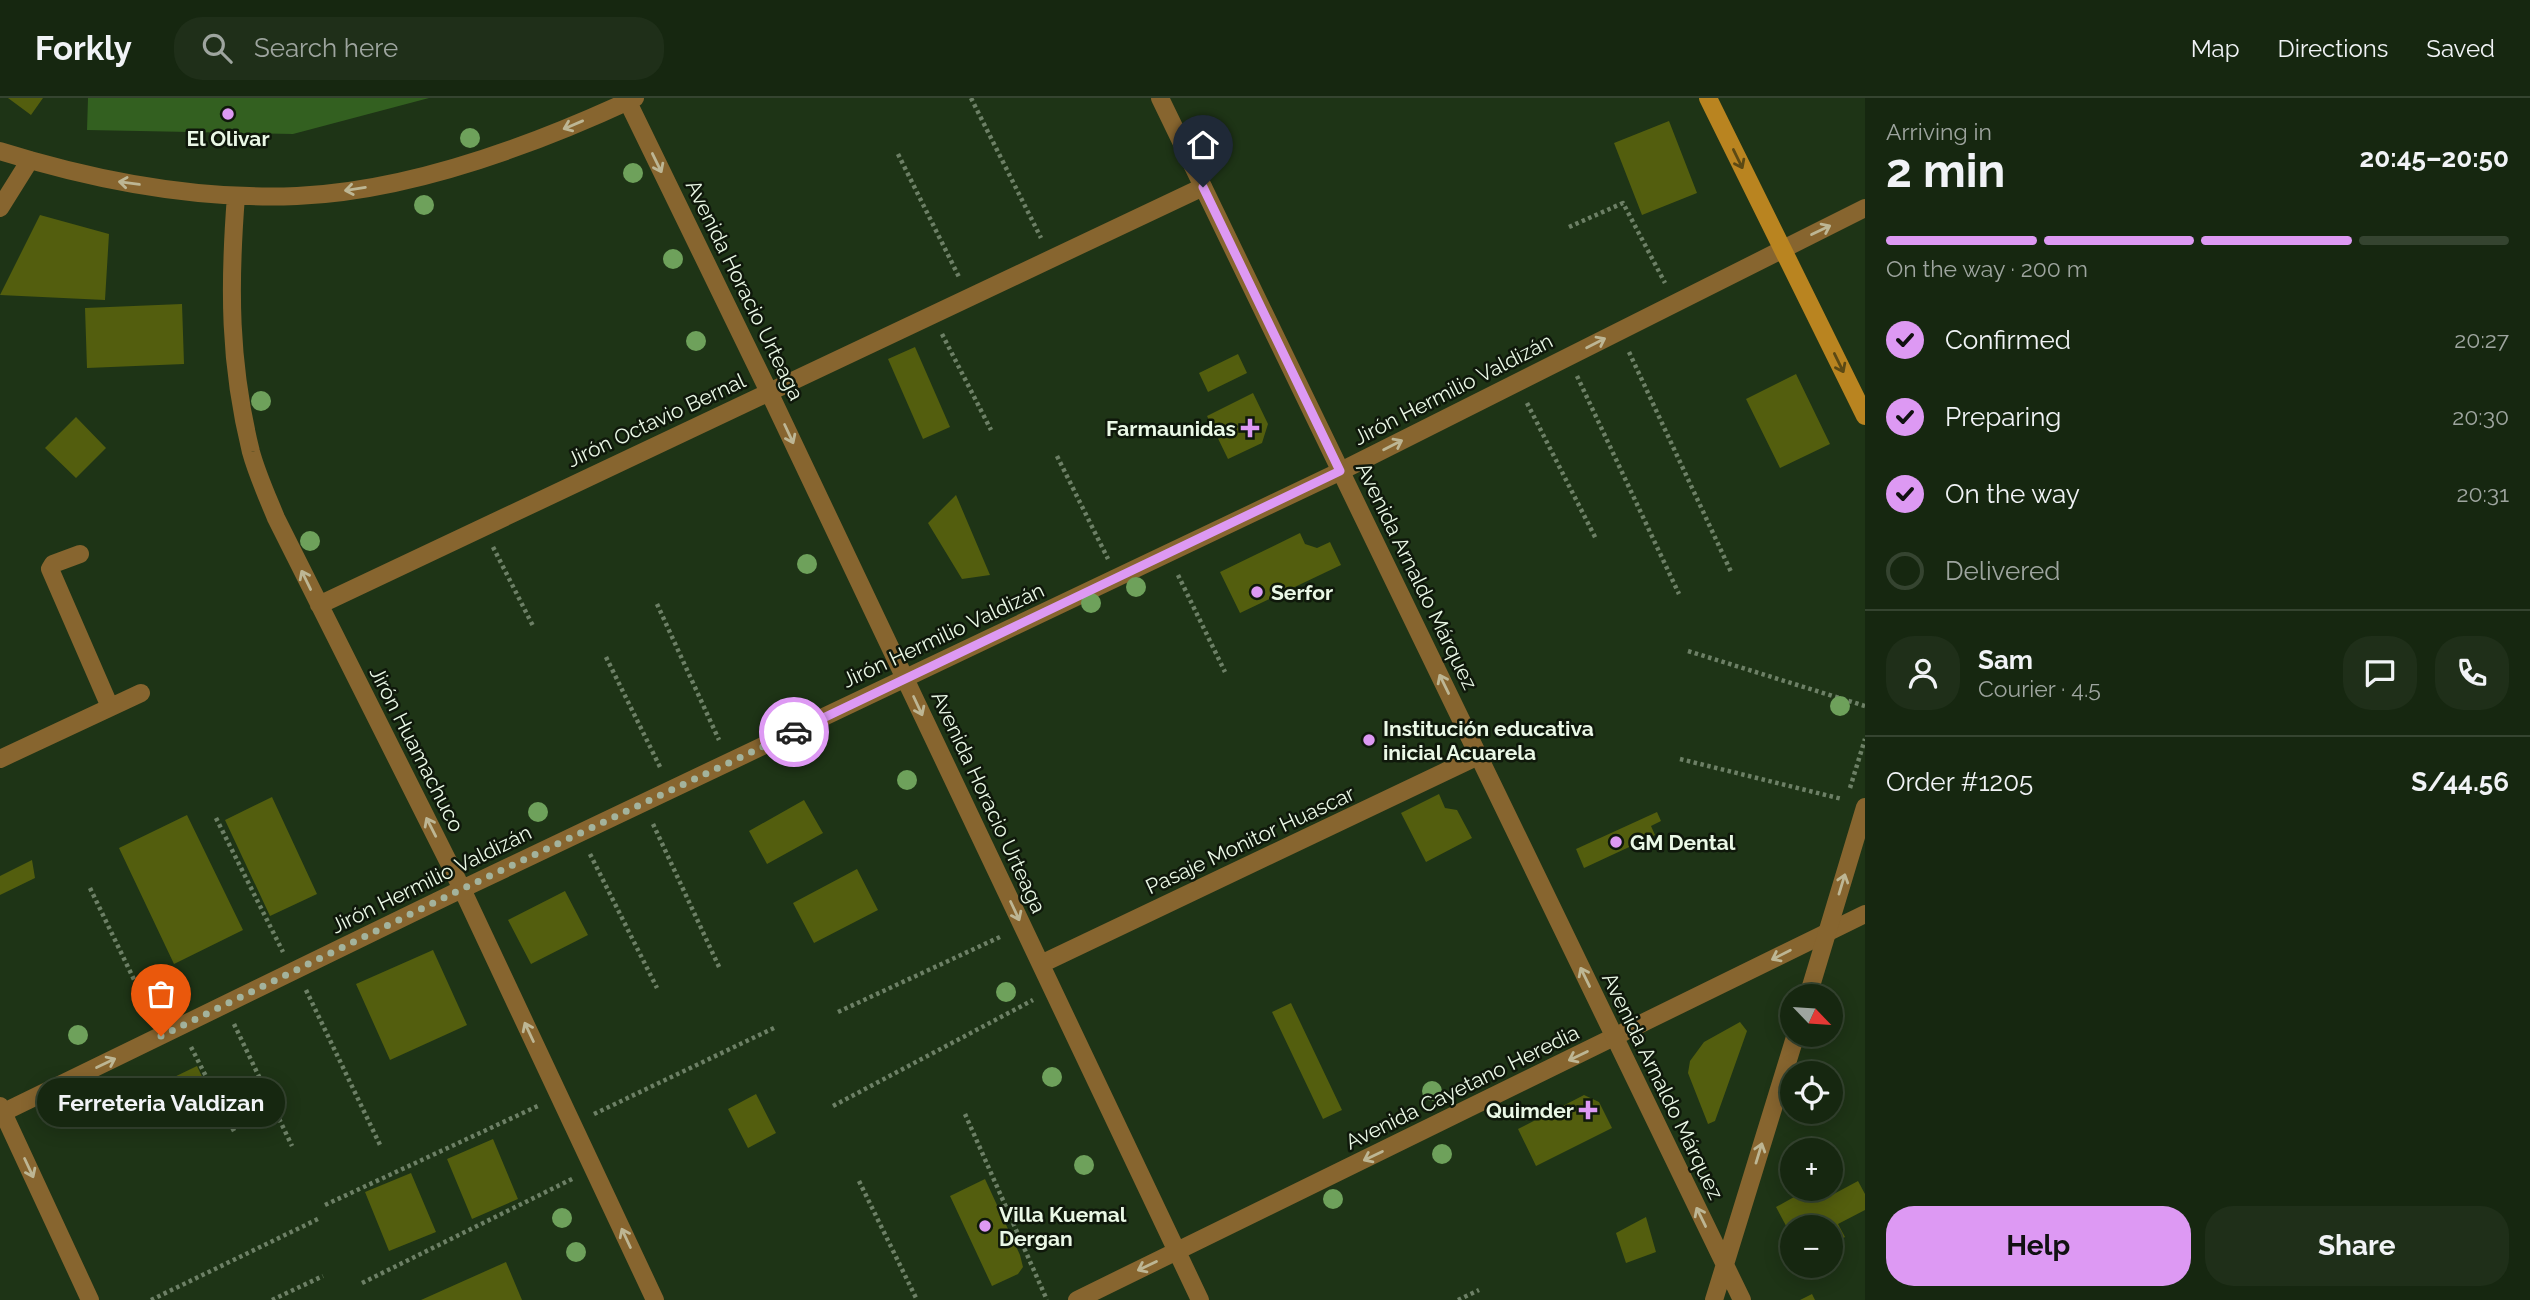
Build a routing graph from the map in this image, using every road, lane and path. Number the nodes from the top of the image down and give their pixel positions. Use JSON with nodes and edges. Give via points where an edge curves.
{"nodes":[{"id":1,"x":971,"y":98,"type":"edge"},
{"id":2,"x":1160,"y":98,"type":"edge"},
{"id":3,"x":1708,"y":98,"type":"edge"},
{"id":4,"x":629,"y":99,"type":"edge"},
{"id":5,"x":0,"y":151,"type":"edge"},
{"id":6,"x":898,"y":154,"type":"dead end"},
{"id":7,"x":30,"y":160,"type":"junction"},
{"id":8,"x":1203,"y":187,"type":"junction"},
{"id":9,"x":236,"y":196,"type":"junction"},
{"id":10,"x":0,"y":208,"type":"edge"},
{"id":11,"x":1865,"y":208,"type":"edge"},
{"id":12,"x":1569,"y":227,"type":"dead end"},
{"id":13,"x":1782,"y":249,"type":"junction"},
{"id":14,"x":1051,"y":259,"type":"junction"},
{"id":15,"x":969,"y":297,"type":"junction"},
{"id":16,"x":1675,"y":303,"type":"junction"},
{"id":17,"x":932,"y":314,"type":"junction"},
{"id":18,"x":1619,"y":331,"type":"junction"},
{"id":19,"x":1568,"y":356,"type":"junction"},
{"id":20,"x":1516,"y":383,"type":"junction"},
{"id":21,"x":769,"y":392,"type":"junction"},
{"id":22,"x":1865,"y":416,"type":"edge"},
{"id":23,"x":991,"y":430,"type":"dead end"},
{"id":24,"x":1056,"y":456,"type":"dead end"},
{"id":25,"x":1340,"y":471,"type":"junction"},
{"id":26,"x":483,"y":527,"type":"junction"},
{"id":27,"x":1596,"y":539,"type":"dead end"},
{"id":28,"x":1168,"y":553,"type":"junction"},
{"id":29,"x":80,"y":554,"type":"dead end"},
{"id":30,"x":1732,"y":574,"type":"dead end"},
{"id":31,"x":1117,"y":578,"type":"junction"},
{"id":32,"x":1679,"y":594,"type":"dead end"},
{"id":33,"x":657,"y":604,"type":"dead end"},
{"id":34,"x":319,"y":605,"type":"junction"},
{"id":35,"x":534,"y":628,"type":"dead end"},
{"id":36,"x":1688,"y":651,"type":"dead end"},
{"id":37,"x":606,"y":657,"type":"dead end"},
{"id":38,"x":1225,"y":672,"type":"dead end"},
{"id":39,"x":905,"y":679,"type":"junction"},
{"id":40,"x":141,"y":693,"type":"dead end"},
{"id":41,"x":1865,"y":706,"type":"edge"},
{"id":42,"x":110,"y":707,"type":"junction"},
{"id":43,"x":1478,"y":756,"type":"junction"},
{"id":44,"x":0,"y":759,"type":"edge"},
{"id":45,"x":1680,"y":759,"type":"dead end"},
{"id":46,"x":729,"y":762,"type":"junction"},
{"id":47,"x":671,"y":790,"type":"junction"},
{"id":48,"x":1847,"y":800,"type":"dead end"},
{"id":49,"x":643,"y":802,"type":"junction"},
{"id":50,"x":1865,"y":807,"type":"edge"},
{"id":51,"x":216,"y":818,"type":"dead end"},
{"id":52,"x":579,"y":832,"type":"junction"},
{"id":53,"x":90,"y":888,"type":"dead end"},
{"id":54,"x":462,"y":889,"type":"junction"},
{"id":55,"x":1865,"y":914,"type":"edge"},
{"id":56,"x":1022,"y":926,"type":"junction"},
{"id":57,"x":1828,"y":932,"type":"junction"},
{"id":58,"x":1041,"y":964,"type":"junction"},
{"id":59,"x":720,"y":969,"type":"dead end"},
{"id":60,"x":294,"y":971,"type":"junction"},
{"id":61,"x":1812,"y":984,"type":"edge"},
{"id":62,"x":657,"y":988,"type":"dead end"},
{"id":63,"x":1052,"y":990,"type":"junction"},
{"id":64,"x":225,"y":1005,"type":"junction"},
{"id":65,"x":838,"y":1012,"type":"dead end"},
{"id":66,"x":181,"y":1027,"type":"junction"},
{"id":67,"x":776,"y":1027,"type":"dead end"},
{"id":68,"x":161,"y":1036,"type":"junction"},
{"id":69,"x":1615,"y":1038,"type":"junction"},
{"id":70,"x":1792,"y":1047,"type":"edge"},
{"id":71,"x":559,"y":1096,"type":"junction"},
{"id":72,"x":833,"y":1106,"type":"dead end"},
{"id":73,"x":1,"y":1111,"type":"edge"},
{"id":74,"x":965,"y":1114,"type":"dead end"},
{"id":75,"x":573,"y":1124,"type":"junction"},
{"id":76,"x":235,"y":1133,"type":"dead end"},
{"id":77,"x":292,"y":1146,"type":"dead end"},
{"id":78,"x":381,"y":1147,"type":"dead end"},
{"id":79,"x":593,"y":1168,"type":"junction"},
{"id":80,"x":859,"y":1181,"type":"dead end"},
{"id":81,"x":325,"y":1205,"type":"dead end"},
{"id":82,"x":318,"y":1219,"type":"dead end"},
{"id":83,"x":1176,"y":1251,"type":"junction"},
{"id":84,"x":1725,"y":1265,"type":"junction"},
{"id":85,"x":323,"y":1276,"type":"dead end"},
{"id":86,"x":362,"y":1283,"type":"dead end"},
{"id":87,"x":1479,"y":1290,"type":"dead end"},
{"id":88,"x":90,"y":1300,"type":"edge"},
{"id":89,"x":151,"y":1300,"type":"edge"},
{"id":90,"x":272,"y":1300,"type":"edge"},
{"id":91,"x":655,"y":1300,"type":"edge"},
{"id":92,"x":918,"y":1300,"type":"edge"},
{"id":93,"x":1047,"y":1300,"type":"edge"},
{"id":94,"x":1077,"y":1300,"type":"edge"},
{"id":95,"x":1200,"y":1300,"type":"edge"},
{"id":96,"x":1458,"y":1300,"type":"edge"},
{"id":97,"x":1714,"y":1300,"type":"edge"},
{"id":98,"x":1742,"y":1300,"type":"edge"}],
"edges":[{"from":1,"to":14,"type":"path"},
{"from":2,"to":8,"type":"street","name":"Avenida Arnaldo Márquez"},
{"from":3,"to":13,"type":"main road","one_way":true},
{"from":4,"to":9,"type":"street","one_way":true,"via":[[470,164],[358,188],[299,196]]},
{"from":4,"to":21,"type":"street","name":"Avenida Horacio Urteaga","one_way":true},
{"from":5,"to":7,"type":"street"},
{"from":6,"to":15,"type":"path"},
{"from":9,"to":7,"type":"street","one_way":true,"via":[[102,179]]},
{"from":7,"to":10,"type":"street"},
{"from":8,"to":14,"type":"street","name":"Jirón Octavio Bernal"},
{"from":8,"to":25,"type":"street","name":"Avenida Arnaldo Márquez"},
{"from":34,"to":9,"type":"street","name":"Jirón Huamachuco","one_way":true,"via":[[275,518],[252,455],[238,393],[231,330]]},
{"from":13,"to":11,"type":"street","name":"Jirón Hermilio Valdizán","one_way":true},
{"from":12,"to":16,"type":"path","via":[[1623,203]]},
{"from":13,"to":16,"type":"street","name":"Jirón Hermilio Valdizán"},
{"from":13,"to":22,"type":"main road","one_way":true},
{"from":14,"to":15,"type":"street","name":"Jirón Octavio Bernal"},
{"from":15,"to":17,"type":"street","name":"Jirón Octavio Bernal"},
{"from":16,"to":18,"type":"street","name":"Jirón Hermilio Valdizán"},
{"from":17,"to":21,"type":"street","name":"Jirón Octavio Bernal"},
{"from":17,"to":23,"type":"path"},
{"from":19,"to":18,"type":"street","name":"Jirón Hermilio Valdizán","one_way":true},
{"from":18,"to":30,"type":"path"},
{"from":19,"to":20,"type":"street","name":"Jirón Hermilio Valdizán"},
{"from":19,"to":32,"type":"path"},
{"from":25,"to":20,"type":"street","name":"Jirón Hermilio Valdizán","one_way":true},
{"from":20,"to":27,"type":"path"},
{"from":21,"to":26,"type":"street","name":"Jirón Octavio Bernal"},
{"from":21,"to":39,"type":"street","name":"Avenida Horacio Urteaga","one_way":true},
{"from":24,"to":31,"type":"path"},
{"from":25,"to":28,"type":"street","name":"Jirón Hermilio Valdizán"},
{"from":43,"to":25,"type":"street","name":"Avenida Arnaldo Márquez","one_way":true},
{"from":26,"to":34,"type":"street","name":"Jirón Octavio Bernal"},
{"from":26,"to":35,"type":"path"},
{"from":28,"to":31,"type":"street","name":"Jirón Hermilio Valdizán"},
{"from":28,"to":38,"type":"path"},
{"from":29,"to":42,"type":"street","via":[[50,569]]},
{"from":31,"to":39,"type":"street","name":"Jirón Hermilio Valdizán"},
{"from":33,"to":46,"type":"path"},
{"from":54,"to":34,"type":"street","name":"Jirón Huamachuco","one_way":true},
{"from":36,"to":41,"type":"path"},
{"from":37,"to":47,"type":"path"},
{"from":39,"to":46,"type":"street","name":"Jirón Hermilio Valdizán"},
{"from":39,"to":56,"type":"street","name":"Avenida Horacio Urteaga","one_way":true},
{"from":40,"to":42,"type":"street"},
{"from":42,"to":44,"type":"street"},
{"from":43,"to":58,"type":"street","name":"Pasaje Monitor Huascar"},
{"from":69,"to":43,"type":"street","name":"Avenida Arnaldo Márquez","one_way":true},
{"from":45,"to":48,"type":"path"},
{"from":46,"to":47,"type":"street","name":"Jirón Hermilio Valdizán"},
{"from":47,"to":49,"type":"street","name":"Jirón Hermilio Valdizán"},
{"from":49,"to":52,"type":"street","name":"Jirón Hermilio Valdizán"},
{"from":49,"to":59,"type":"path"},
{"from":57,"to":50,"type":"street","one_way":true},
{"from":51,"to":60,"type":"path"},
{"from":52,"to":54,"type":"street","name":"Jirón Hermilio Valdizán"},
{"from":52,"to":62,"type":"path"},
{"from":53,"to":68,"type":"path"},
{"from":54,"to":60,"type":"street","name":"Jirón Hermilio Valdizán"},
{"from":71,"to":54,"type":"street","name":"Jirón Huamachuco","one_way":true},
{"from":55,"to":57,"type":"street","name":"Avenida Cayetano Heredia"},
{"from":56,"to":58,"type":"street","name":"Avenida Horacio Urteaga"},
{"from":56,"to":65,"type":"path"},
{"from":57,"to":61,"type":"street"},
{"from":57,"to":69,"type":"street","name":"Avenida Cayetano Heredia","one_way":true},
{"from":58,"to":63,"type":"street","name":"Avenida Horacio Urteaga"},
{"from":60,"to":64,"type":"street","name":"Jirón Hermilio Valdizán"},
{"from":60,"to":78,"type":"path"},
{"from":63,"to":72,"type":"path"},
{"from":63,"to":83,"type":"street","name":"Avenida Horacio Urteaga"},
{"from":64,"to":66,"type":"street","name":"Jirón Hermilio Valdizán"},
{"from":64,"to":77,"type":"path"},
{"from":66,"to":68,"type":"street","name":"Jirón Hermilio Valdizán"},
{"from":66,"to":76,"type":"path"},
{"from":67,"to":75,"type":"path"},
{"from":73,"to":68,"type":"street","name":"Jirón Hermilio Valdizán","one_way":true},
{"from":69,"to":83,"type":"street","name":"Avenida Cayetano Heredia","one_way":true},
{"from":84,"to":69,"type":"street","name":"Avenida Arnaldo Márquez","one_way":true},
{"from":84,"to":70,"type":"street","one_way":true},
{"from":71,"to":75,"type":"street","name":"Jirón Huamachuco"},
{"from":71,"to":81,"type":"path"},
{"from":73,"to":88,"type":"street","one_way":true},
{"from":74,"to":93,"type":"path"},
{"from":75,"to":79,"type":"street","name":"Jirón Huamachuco"},
{"from":79,"to":86,"type":"path"},
{"from":91,"to":79,"type":"street","name":"Jirón Huamachuco","one_way":true},
{"from":80,"to":92,"type":"path"},
{"from":82,"to":89,"type":"path"},
{"from":83,"to":94,"type":"street","name":"Avenida Cayetano Heredia","one_way":true},
{"from":83,"to":95,"type":"street","name":"Avenida Horacio Urteaga"},
{"from":84,"to":97,"type":"street"},
{"from":84,"to":98,"type":"street","name":"Avenida Arnaldo Márquez"},
{"from":85,"to":90,"type":"path"},
{"from":87,"to":96,"type":"path"}]}
